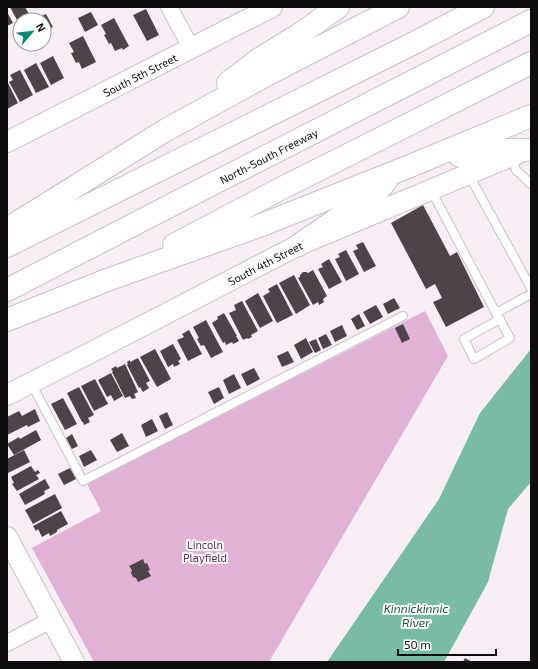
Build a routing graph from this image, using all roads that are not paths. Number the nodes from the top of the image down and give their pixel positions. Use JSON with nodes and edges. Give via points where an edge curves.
{"nodes":[{"id":1,"x":169,"y":7,"type":"edge"},
{"id":2,"x":272,"y":7,"type":"edge"},
{"id":3,"x":338,"y":7,"type":"edge"},
{"id":4,"x":398,"y":7,"type":"edge"},
{"id":5,"x":483,"y":7,"type":"edge"},
{"id":6,"x":531,"y":21,"type":"edge"},
{"id":7,"x":191,"y":48,"type":"junction"},
{"id":8,"x":531,"y":63,"type":"edge"},
{"id":9,"x":531,"y":116,"type":"edge"},
{"id":10,"x":166,"y":130,"type":"junction"},
{"id":11,"x":7,"y":142,"type":"edge"},
{"id":12,"x":523,"y":151,"type":"edge"},
{"id":13,"x":401,"y":170,"type":"junction"},
{"id":14,"x":469,"y":174,"type":"junction"},
{"id":15,"x":531,"y":184,"type":"edge"},
{"id":16,"x":431,"y":190,"type":"junction"},
{"id":17,"x":7,"y":229,"type":"edge"},
{"id":18,"x":299,"y":245,"type":"junction"},
{"id":19,"x":7,"y":246,"type":"edge"},
{"id":20,"x":108,"y":280,"type":"junction"},
{"id":21,"x":531,"y":288,"type":"edge"},
{"id":22,"x":7,"y":290,"type":"edge"},
{"id":23,"x":531,"y":294,"type":"edge"},
{"id":24,"x":403,"y":316,"type":"dead end"},
{"id":25,"x":498,"y":316,"type":"junction"},
{"id":26,"x":7,"y":320,"type":"edge"},
{"id":27,"x":31,"y":383,"type":"junction"},
{"id":28,"x":7,"y":395,"type":"edge"},
{"id":29,"x":7,"y":538,"type":"edge"},
{"id":30,"x":52,"y":620,"type":"junction"},
{"id":31,"x":7,"y":643,"type":"edge"},
{"id":32,"x":74,"y":662,"type":"edge"}],
"edges":[{"from":1,"to":7,"type":"street"},
{"from":2,"to":7,"type":"street","name":"South 5th Street"},
{"from":3,"to":10,"type":"highway","via":[[258,60]]},
{"from":4,"to":10,"type":"highway"},
{"from":5,"to":19,"type":"highway"},
{"from":6,"to":22,"type":"highway","name":"North-South Freeway"},
{"from":7,"to":11,"type":"street","name":"South 5th Street"},
{"from":8,"to":20,"type":"highway","via":[[282,188]]},
{"from":9,"to":13,"type":"highway"},
{"from":10,"to":17,"type":"highway"},
{"from":12,"to":13,"type":"highway","via":[[488,150]]},
{"from":12,"to":14,"type":"street","name":"South 4th Street"},
{"from":12,"to":15,"type":"lane","via":[[516,170]]},
{"from":13,"to":18,"type":"highway","via":[[377,192]]},
{"from":13,"to":20,"type":"highway","via":[[259,226]]},
{"from":14,"to":16,"type":"street","name":"South 4th Street"},
{"from":14,"to":21,"type":"lane"},
{"from":16,"to":18,"type":"street","name":"South 4th Street"},
{"from":16,"to":25,"type":"lane"},
{"from":18,"to":27,"type":"street","name":"South 4th Street"},
{"from":20,"to":26,"type":"highway"},
{"from":23,"to":25,"type":"lane"},
{"from":24,"to":27,"type":"lane","via":[[83,481]]},
{"from":25,"to":25,"type":"lane","via":[[464,339],[474,358],[510,338]]},
{"from":27,"to":28,"type":"street","name":"South 4th Street"},
{"from":29,"to":30,"type":"street"},
{"from":30,"to":31,"type":"street"},
{"from":30,"to":32,"type":"street"}]}
